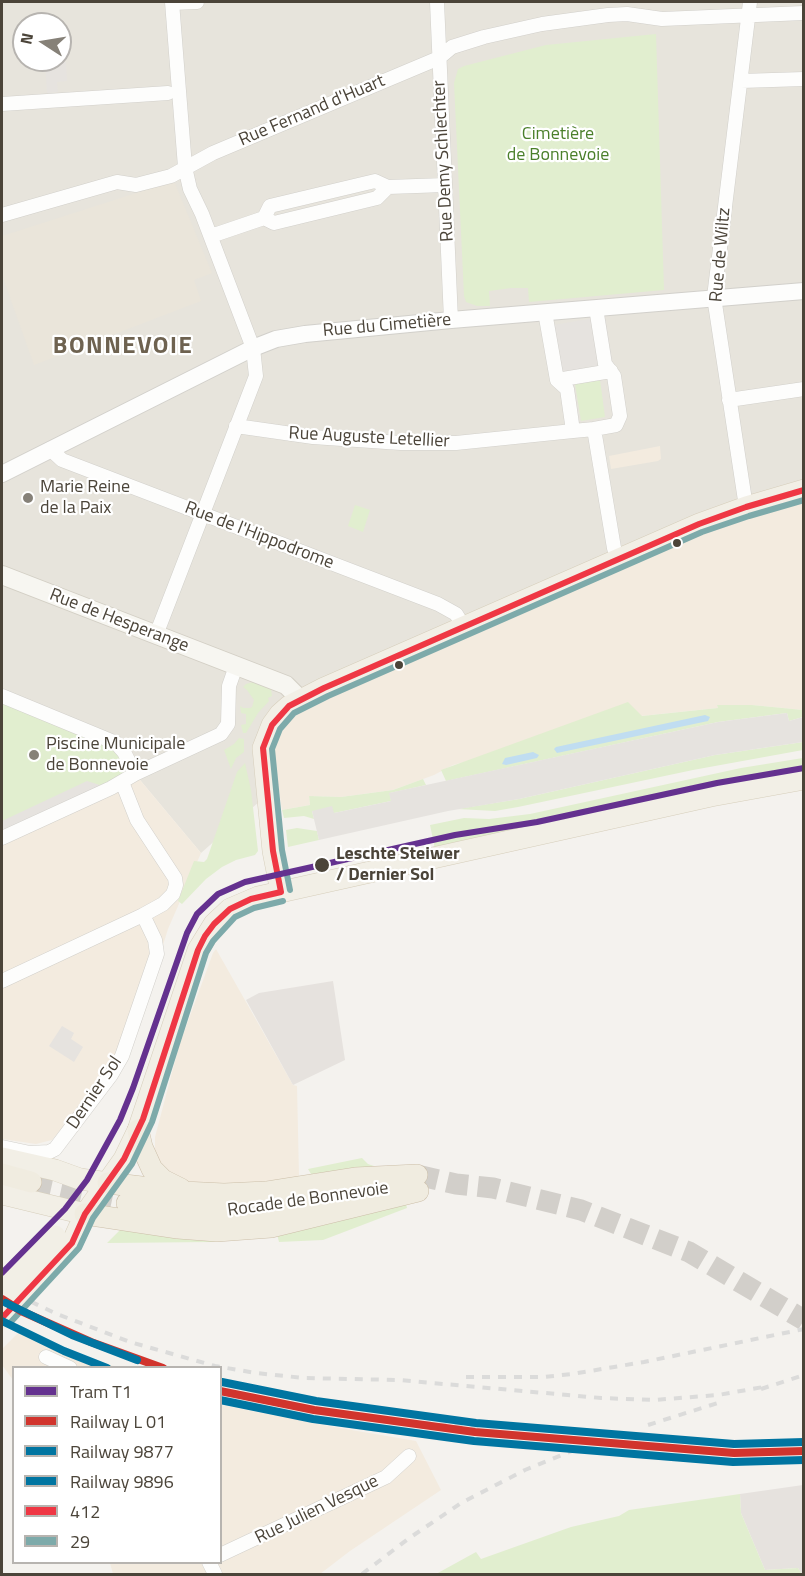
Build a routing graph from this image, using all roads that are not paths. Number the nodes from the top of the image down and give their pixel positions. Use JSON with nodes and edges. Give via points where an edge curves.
{"nodes":[{"id":1,"x":172,"y":2,"type":"edge"},
{"id":2,"x":197,"y":2,"type":"edge"},
{"id":3,"x":437,"y":2,"type":"edge"},
{"id":4,"x":749,"y":8,"type":"edge"},
{"id":5,"x":804,"y":13,"type":"edge"},
{"id":6,"x":439,"y":58,"type":"junction"},
{"id":7,"x":804,"y":79,"type":"edge"},
{"id":8,"x":741,"y":81,"type":"junction"},
{"id":9,"x":168,"y":93,"type":"dead end"},
{"id":10,"x":2,"y":104,"type":"edge"},
{"id":11,"x":185,"y":166,"type":"junction"},
{"id":12,"x":445,"y":185,"type":"junction"},
{"id":13,"x":2,"y":215,"type":"edge"},
{"id":14,"x":211,"y":236,"type":"junction"},
{"id":15,"x":804,"y":291,"type":"edge"},
{"id":16,"x":714,"y":297,"type":"junction"},
{"id":17,"x":596,"y":308,"type":"junction"},
{"id":18,"x":545,"y":312,"type":"junction"},
{"id":19,"x":451,"y":320,"type":"junction"},
{"id":20,"x":253,"y":348,"type":"junction"},
{"id":21,"x":611,"y":371,"type":"junction"},
{"id":22,"x":558,"y":380,"type":"junction"},
{"id":23,"x":804,"y":388,"type":"edge"},
{"id":24,"x":729,"y":400,"type":"junction"},
{"id":25,"x":236,"y":426,"type":"junction"},
{"id":26,"x":594,"y":429,"type":"junction"},
{"id":27,"x":573,"y":431,"type":"junction"},
{"id":28,"x":50,"y":449,"type":"junction"},
{"id":29,"x":2,"y":474,"type":"edge"},
{"id":30,"x":804,"y":490,"type":"edge"},
{"id":31,"x":746,"y":507,"type":"junction"},
{"id":32,"x":202,"y":514,"type":"junction"},
{"id":33,"x":618,"y":559,"type":"junction"},
{"id":34,"x":2,"y":575,"type":"edge"},
{"id":35,"x":464,"y":627,"type":"junction"},
{"id":36,"x":156,"y":635,"type":"junction"},
{"id":37,"x":236,"y":666,"type":"junction"},
{"id":38,"x":2,"y":696,"type":"edge"},
{"id":39,"x":300,"y":699,"type":"junction"},
{"id":40,"x":135,"y":774,"type":"junction"},
{"id":41,"x":804,"y":779,"type":"edge"},
{"id":42,"x":122,"y":782,"type":"junction"},
{"id":43,"x":2,"y":838,"type":"edge"},
{"id":44,"x":281,"y":892,"type":"junction"},
{"id":45,"x":143,"y":915,"type":"junction"},
{"id":46,"x":2,"y":981,"type":"edge"},
{"id":47,"x":138,"y":1130,"type":"junction"},
{"id":48,"x":2,"y":1147,"type":"edge"},
{"id":49,"x":2,"y":1158,"type":"edge"},
{"id":50,"x":2,"y":1174,"type":"edge"},
{"id":51,"x":31,"y":1182,"type":"tunnel mouth"},
{"id":52,"x":108,"y":1183,"type":"junction"},
{"id":53,"x":417,"y":1184,"type":"junction"},
{"id":54,"x":190,"y":1193,"type":"junction"},
{"id":55,"x":2,"y":1194,"type":"edge"},
{"id":56,"x":128,"y":1203,"type":"tunnel mouth"},
{"id":57,"x":85,"y":1214,"type":"junction"},
{"id":58,"x":64,"y":1240,"type":"junction"},
{"id":59,"x":2,"y":1290,"type":"edge"},
{"id":60,"x":2,"y":1318,"type":"edge"},
{"id":61,"x":46,"y":1357,"type":"dead end"},
{"id":62,"x":66,"y":1366,"type":"edge"},
{"id":63,"x":409,"y":1456,"type":"dead end"},
{"id":64,"x":222,"y":1555,"type":"edge"}],
"edges":[{"from":1,"to":2,"type":"street"},
{"from":1,"to":11,"type":"street"},
{"from":3,"to":6,"type":"street","name":"Rue Demy Schlechter"},
{"from":4,"to":5,"type":"street","name":"Rue Fernand d'Huart"},
{"from":4,"to":6,"type":"street","name":"Rue Fernand d'Huart","via":[[662,19],[627,14],[542,24],[452,47]]},
{"from":4,"to":8,"type":"street","name":"Rue de Wiltz"},
{"from":6,"to":11,"type":"street","name":"Rue Fernand d'Huart"},
{"from":6,"to":12,"type":"street","name":"Rue Demy Schlechter"},
{"from":7,"to":8,"type":"street"},
{"from":8,"to":16,"type":"street","name":"Rue de Wiltz"},
{"from":9,"to":10,"type":"street"},
{"from":11,"to":13,"type":"street","name":"Rue Fernand d'Huart","via":[[171,176],[136,185],[117,182]]},
{"from":11,"to":14,"type":"street","via":[[190,189]]},
{"from":12,"to":14,"type":"street","via":[[388,187],[375,181],[270,206],[264,218]]},
{"from":12,"to":19,"type":"street","name":"Rue Demy Schlechter"},
{"from":14,"to":20,"type":"street"},
{"from":15,"to":16,"type":"street","name":"Rue du Cimetière"},
{"from":16,"to":17,"type":"street","name":"Rue du Cimetière"},
{"from":16,"to":24,"type":"street","name":"Rue de Wiltz"},
{"from":17,"to":18,"type":"street","name":"Rue du Cimetière"},
{"from":17,"to":21,"type":"street","via":[[605,364]]},
{"from":18,"to":19,"type":"street","name":"Rue du Cimetière"},
{"from":18,"to":22,"type":"street"},
{"from":19,"to":20,"type":"street","name":"Rue du Cimetière","via":[[305,334]]},
{"from":20,"to":25,"type":"street","via":[[256,376]]},
{"from":20,"to":28,"type":"street","name":"Rue du Cimetière"},
{"from":21,"to":22,"type":"street"},
{"from":21,"to":26,"type":"street","name":"Rue Auguste Letellier","via":[[620,420],[613,427]]},
{"from":22,"to":27,"type":"street","via":[[567,389]]},
{"from":23,"to":24,"type":"street"},
{"from":24,"to":31,"type":"street","name":"Rue de Wiltz"},
{"from":25,"to":27,"type":"street","name":"Rue Auguste Letellier","via":[[313,437],[401,443],[456,443]]},
{"from":25,"to":32,"type":"street"},
{"from":26,"to":27,"type":"street","name":"Rue Auguste Letellier"},
{"from":26,"to":33,"type":"street"},
{"from":28,"to":29,"type":"street","name":"Rue du Cimetière"},
{"from":28,"to":32,"type":"street","name":"Rue de l'Hippodrome","via":[[62,460]]},
{"from":30,"to":31,"type":"main road"},
{"from":31,"to":33,"type":"main road"},
{"from":32,"to":35,"type":"street","name":"Rue de l'Hippodrome","via":[[438,604],[456,614]]},
{"from":32,"to":36,"type":"street"},
{"from":33,"to":35,"type":"main road"},
{"from":34,"to":36,"type":"main road","name":"Rue de Hesperange"},
{"from":35,"to":39,"type":"main road"},
{"from":36,"to":37,"type":"main road","name":"Rue de Hesperange"},
{"from":37,"to":39,"type":"main road","name":"Rue de Hesperange","via":[[286,685]]},
{"from":37,"to":40,"type":"street","via":[[229,686],[230,718],[226,730],[202,745]]},
{"from":38,"to":40,"type":"street","via":[[116,743]]},
{"from":39,"to":44,"type":"main road","via":[[280,714],[263,748]]},
{"from":40,"to":42,"type":"street"},
{"from":41,"to":44,"type":"main road","via":[[711,796]]},
{"from":42,"to":43,"type":"street"},
{"from":42,"to":45,"type":"street","via":[[137,820],[175,878],[169,900]]},
{"from":44,"to":47,"type":"main road","via":[[230,909],[205,936]]},
{"from":45,"to":46,"type":"street"},
{"from":45,"to":48,"type":"street","name":"Dernier Sol","via":[[157,954],[122,1056],[111,1075],[55,1149],[30,1153]]},
{"from":47,"to":52,"type":"main road"},
{"from":47,"to":54,"type":"highway","via":[[153,1169],[163,1180]]},
{"from":49,"to":52,"type":"main road"},
{"from":50,"to":51,"type":"highway"},
{"from":52,"to":54,"type":"highway"},
{"from":52,"to":57,"type":"main road"},
{"from":53,"to":54,"type":"highway","via":[[355,1178],[266,1192]]},
{"from":53,"to":56,"type":"highway","name":"Rocade de Bonnevoie","via":[[248,1211],[190,1213]]},
{"from":53,"to":57,"type":"highway","via":[[271,1227],[217,1231]]},
{"from":55,"to":57,"type":"main road"},
{"from":57,"to":58,"type":"main road"},
{"from":58,"to":59,"type":"main road","bridge":true},
{"from":58,"to":60,"type":"main road","bridge":true},
{"from":61,"to":62,"type":"street"},
{"from":63,"to":64,"type":"street","name":"Rue Julien Vesque","via":[[386,1477]]}]}
